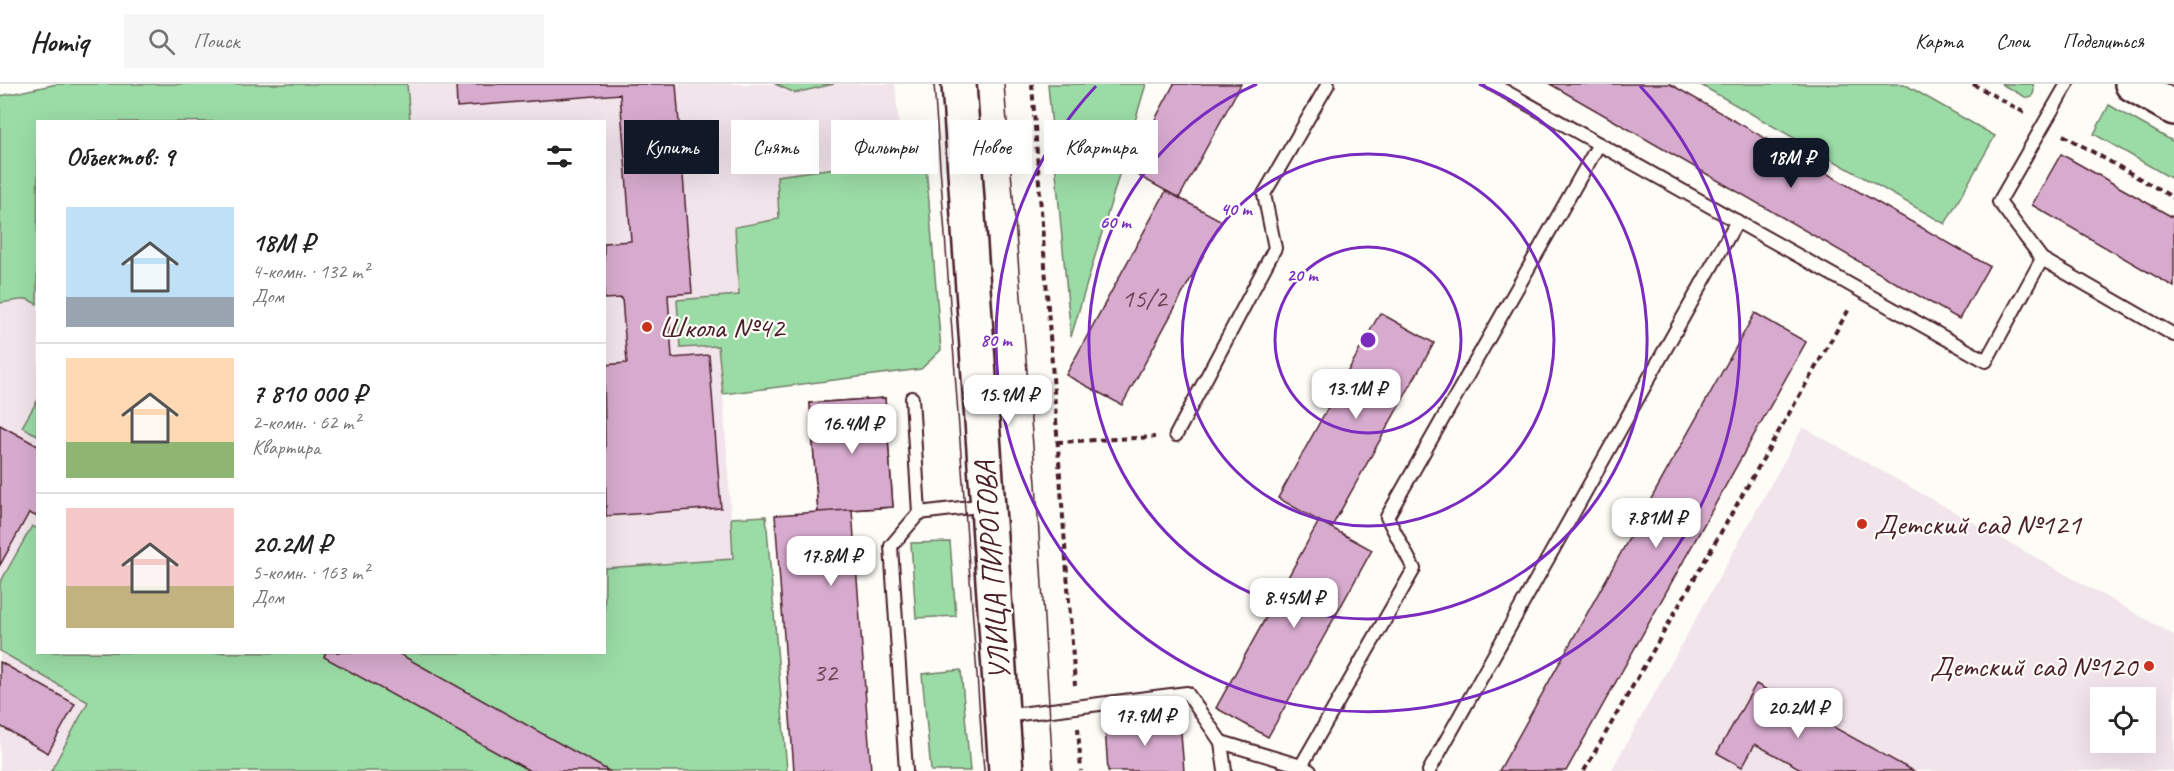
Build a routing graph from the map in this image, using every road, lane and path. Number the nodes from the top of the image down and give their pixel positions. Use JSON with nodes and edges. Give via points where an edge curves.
{"nodes":[{"id":1,"x":959,"y":84,"type":"edge"},
{"id":2,"x":1032,"y":84,"type":"edge"},
{"id":3,"x":1328,"y":84,"type":"edge"},
{"id":4,"x":1492,"y":84,"type":"edge"},
{"id":5,"x":1973,"y":84,"type":"edge"},
{"id":6,"x":2067,"y":84,"type":"edge"},
{"id":7,"x":2132,"y":84,"type":"edge"},
{"id":8,"x":2174,"y":108,"type":"edge"},
{"id":9,"x":2044,"y":124,"type":"junction"},
{"id":10,"x":1599,"y":144,"type":"junction"},
{"id":11,"x":2174,"y":198,"type":"edge"},
{"id":12,"x":1737,"y":221,"type":"junction"},
{"id":13,"x":2042,"y":259,"type":"junction"},
{"id":14,"x":1860,"y":290,"type":"junction"},
{"id":15,"x":2174,"y":335,"type":"edge"},
{"id":16,"x":912,"y":398,"type":"dead end"},
{"id":17,"x":1176,"y":435,"type":"joint"},
{"id":18,"x":1057,"y":442,"type":"junction"},
{"id":19,"x":988,"y":505,"type":"junction"},
{"id":20,"x":919,"y":513,"type":"junction"},
{"id":21,"x":1076,"y":707,"type":"junction"},
{"id":22,"x":1002,"y":716,"type":"junction"},
{"id":23,"x":1221,"y":742,"type":"junction"},
{"id":24,"x":1306,"y":768,"type":"edge"},
{"id":25,"x":906,"y":771,"type":"edge"},
{"id":26,"x":1006,"y":771,"type":"edge"},
{"id":27,"x":1081,"y":771,"type":"edge"},
{"id":28,"x":1225,"y":771,"type":"edge"},
{"id":29,"x":1429,"y":771,"type":"edge"},
{"id":30,"x":1584,"y":771,"type":"edge"}],
"edges":[{"from":1,"to":19,"type":"main road","name":"УЛИЦА ПИРОГОВА"},
{"from":2,"to":18,"type":"path"},
{"from":3,"to":17,"type":"lane","via":[[1264,194],[1275,248]]},
{"from":4,"to":10,"type":"lane"},
{"from":5,"to":9,"type":"path"},
{"from":6,"to":9,"type":"lane"},
{"from":7,"to":8,"type":"main road"},
{"from":9,"to":11,"type":"path"},
{"from":9,"to":13,"type":"lane","via":[[1999,202]]},
{"from":10,"to":12,"type":"lane"},
{"from":10,"to":24,"type":"lane","via":[[1387,518],[1413,569]]},
{"from":12,"to":14,"type":"lane"},
{"from":12,"to":29,"type":"lane"},
{"from":13,"to":14,"type":"lane","via":[[1986,361]]},
{"from":13,"to":15,"type":"lane"},
{"from":14,"to":30,"type":"path"},
{"from":16,"to":20,"type":"lane"},
{"from":17,"to":18,"type":"path"},
{"from":18,"to":21,"type":"path"},
{"from":19,"to":20,"type":"lane"},
{"from":19,"to":22,"type":"main road","name":"УЛИЦА ПИРОГОВА"},
{"from":20,"to":25,"type":"lane","via":[[891,546]]},
{"from":21,"to":22,"type":"lane"},
{"from":21,"to":23,"type":"lane","via":[[1187,693]]},
{"from":21,"to":27,"type":"path"},
{"from":22,"to":26,"type":"main road","name":"УЛИЦА ПИРОГОВА"},
{"from":23,"to":24,"type":"lane"},
{"from":23,"to":28,"type":"lane"}]}
